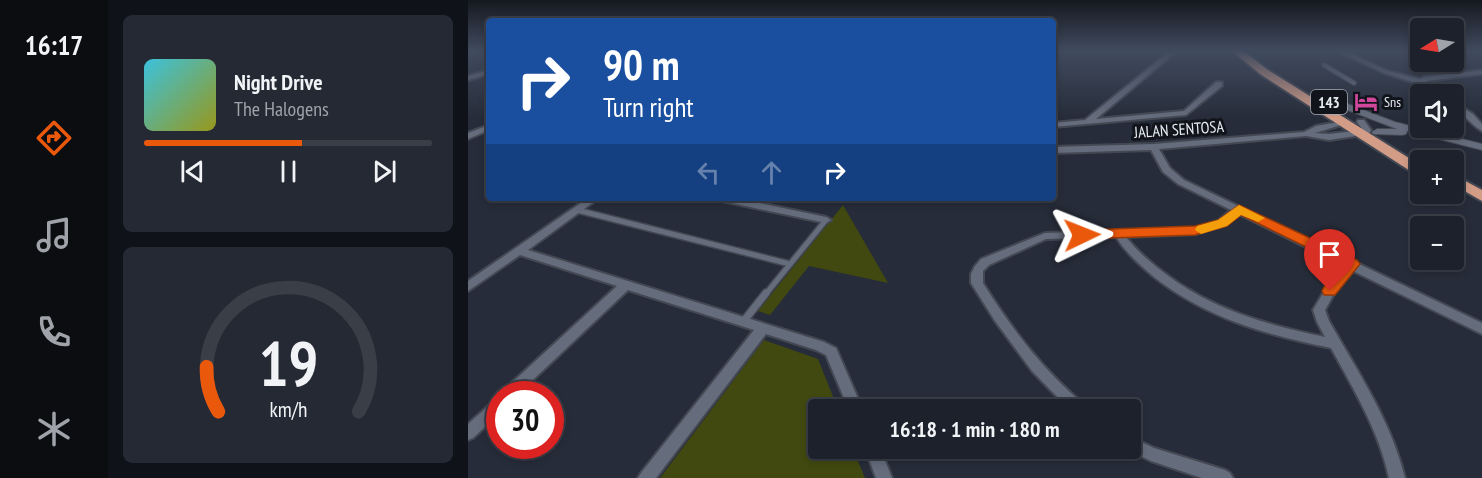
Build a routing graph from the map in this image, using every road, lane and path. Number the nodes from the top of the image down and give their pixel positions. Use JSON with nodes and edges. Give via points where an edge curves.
{"nodes":[{"id":1,"x":484,"y":73,"type":"edge"},
{"id":2,"x":1147,"y":73,"type":"edge"},
{"id":3,"x":1266,"y":73,"type":"edge"},
{"id":4,"x":1286,"y":73,"type":"edge"},
{"id":5,"x":1338,"y":73,"type":"edge"},
{"id":6,"x":1391,"y":73,"type":"edge"},
{"id":7,"x":1468,"y":73,"type":"edge"},
{"id":8,"x":468,"y":78,"type":"edge"},
{"id":9,"x":1422,"y":82,"type":"junction"},
{"id":10,"x":1354,"y":83,"type":"dead end"},
{"id":11,"x":1219,"y":84,"type":"dead end"},
{"id":12,"x":1425,"y":84,"type":"edge"},
{"id":13,"x":1319,"y":96,"type":"junction"},
{"id":14,"x":1464,"y":112,"type":"edge"},
{"id":15,"x":1087,"y":122,"type":"junction"},
{"id":16,"x":1344,"y":123,"type":"junction"},
{"id":17,"x":1056,"y":125,"type":"edge"},
{"id":18,"x":486,"y":128,"type":"edge"},
{"id":19,"x":1361,"y":128,"type":"junction"},
{"id":20,"x":1410,"y":129,"type":"edge"},
{"id":21,"x":1482,"y":129,"type":"edge"},
{"id":22,"x":1377,"y":132,"type":"junction"},
{"id":23,"x":1410,"y":133,"type":"edge"},
{"id":24,"x":1306,"y":134,"type":"junction"},
{"id":25,"x":468,"y":136,"type":"edge"},
{"id":26,"x":1443,"y":138,"type":"edge"},
{"id":27,"x":1154,"y":147,"type":"junction"},
{"id":28,"x":1482,"y":147,"type":"edge"},
{"id":29,"x":1056,"y":150,"type":"edge"},
{"id":30,"x":1410,"y":152,"type":"edge"},
{"id":31,"x":1410,"y":164,"type":"edge"},
{"id":32,"x":1464,"y":185,"type":"edge"},
{"id":33,"x":1482,"y":196,"type":"edge"},
{"id":34,"x":1464,"y":197,"type":"edge"},
{"id":35,"x":590,"y":201,"type":"edge"},
{"id":36,"x":736,"y":201,"type":"edge"},
{"id":37,"x":1239,"y":209,"type":"junction"},
{"id":38,"x":1482,"y":209,"type":"edge"},
{"id":39,"x":577,"y":210,"type":"junction"},
{"id":40,"x":826,"y":220,"type":"joint"},
{"id":41,"x":1119,"y":233,"type":"junction"},
{"id":42,"x":519,"y":251,"type":"junction"},
{"id":43,"x":790,"y":264,"type":"junction"},
{"id":44,"x":1352,"y":264,"type":"junction"},
{"id":45,"x":626,"y":285,"type":"junction"},
{"id":46,"x":468,"y":287,"type":"edge"},
{"id":47,"x":742,"y":322,"type":"junction"},
{"id":48,"x":763,"y":328,"type":"junction"},
{"id":49,"x":1482,"y":329,"type":"edge"},
{"id":50,"x":1335,"y":344,"type":"junction"},
{"id":51,"x":523,"y":381,"type":"edge"},
{"id":52,"x":851,"y":399,"type":"edge"},
{"id":53,"x":1067,"y":399,"type":"edge"},
{"id":54,"x":486,"y":417,"type":"edge"},
{"id":55,"x":468,"y":433,"type":"edge"},
{"id":56,"x":1141,"y":449,"type":"edge"},
{"id":57,"x":876,"y":459,"type":"edge"},
{"id":58,"x":646,"y":478,"type":"edge"},
{"id":59,"x":884,"y":478,"type":"edge"},
{"id":60,"x":1225,"y":478,"type":"edge"},
{"id":61,"x":1396,"y":478,"type":"edge"}],
"edges":[{"from":1,"to":8,"type":"street"},
{"from":2,"to":15,"type":"street"},
{"from":3,"to":16,"type":"highway","number":"143"},
{"from":4,"to":13,"type":"highway","number":"143"},
{"from":5,"to":10,"type":"lane"},
{"from":6,"to":9,"type":"street"},
{"from":7,"to":9,"type":"street","via":[[1429,77]]},
{"from":9,"to":12,"type":"street"},
{"from":11,"to":15,"type":"street","via":[[1186,113]]},
{"from":13,"to":19,"type":"highway","number":"143"},
{"from":13,"to":20,"type":"street"},
{"from":14,"to":21,"type":"street"},
{"from":15,"to":17,"type":"street"},
{"from":16,"to":19,"type":"highway","number":"143"},
{"from":16,"to":24,"type":"street","name":"JALAN SENTOSA"},
{"from":18,"to":25,"type":"street"},
{"from":19,"to":22,"type":"highway","number":"143"},
{"from":19,"to":24,"type":"street","name":"JALAN SENTOSA","via":[[1329,137]]},
{"from":19,"to":31,"type":"highway","number":"143"},
{"from":22,"to":23,"type":"street"},
{"from":22,"to":30,"type":"highway","number":"143"},
{"from":24,"to":27,"type":"street","name":"JALAN SENTOSA"},
{"from":26,"to":28,"type":"street"},
{"from":27,"to":29,"type":"street","name":"JALAN SENTOSA"},
{"from":27,"to":37,"type":"street","via":[[1172,176]]},
{"from":32,"to":33,"type":"highway"},
{"from":34,"to":38,"type":"highway"},
{"from":35,"to":39,"type":"street"},
{"from":36,"to":40,"type":"street"},
{"from":37,"to":41,"type":"street","via":[[1222,223],[1195,231]]},
{"from":37,"to":44,"type":"street"},
{"from":39,"to":42,"type":"street"},
{"from":39,"to":43,"type":"lane"},
{"from":40,"to":43,"type":"lane"},
{"from":41,"to":50,"type":"street","via":[[1162,278],[1217,312],[1274,333]]},
{"from":41,"to":53,"type":"street","via":[[1034,239],[985,262],[975,276],[1035,368]]},
{"from":42,"to":45,"type":"street"},
{"from":42,"to":46,"type":"street"},
{"from":43,"to":47,"type":"lane"},
{"from":44,"to":49,"type":"street"},
{"from":44,"to":50,"type":"street","via":[[1319,310]]},
{"from":45,"to":47,"type":"street"},
{"from":45,"to":51,"type":"street"},
{"from":47,"to":48,"type":"street"},
{"from":48,"to":52,"type":"street","via":[[831,352]]},
{"from":48,"to":58,"type":"street"},
{"from":50,"to":61,"type":"street","via":[[1372,413],[1395,465]]},
{"from":54,"to":55,"type":"street"},
{"from":56,"to":60,"type":"street"},
{"from":57,"to":59,"type":"street"}]}
